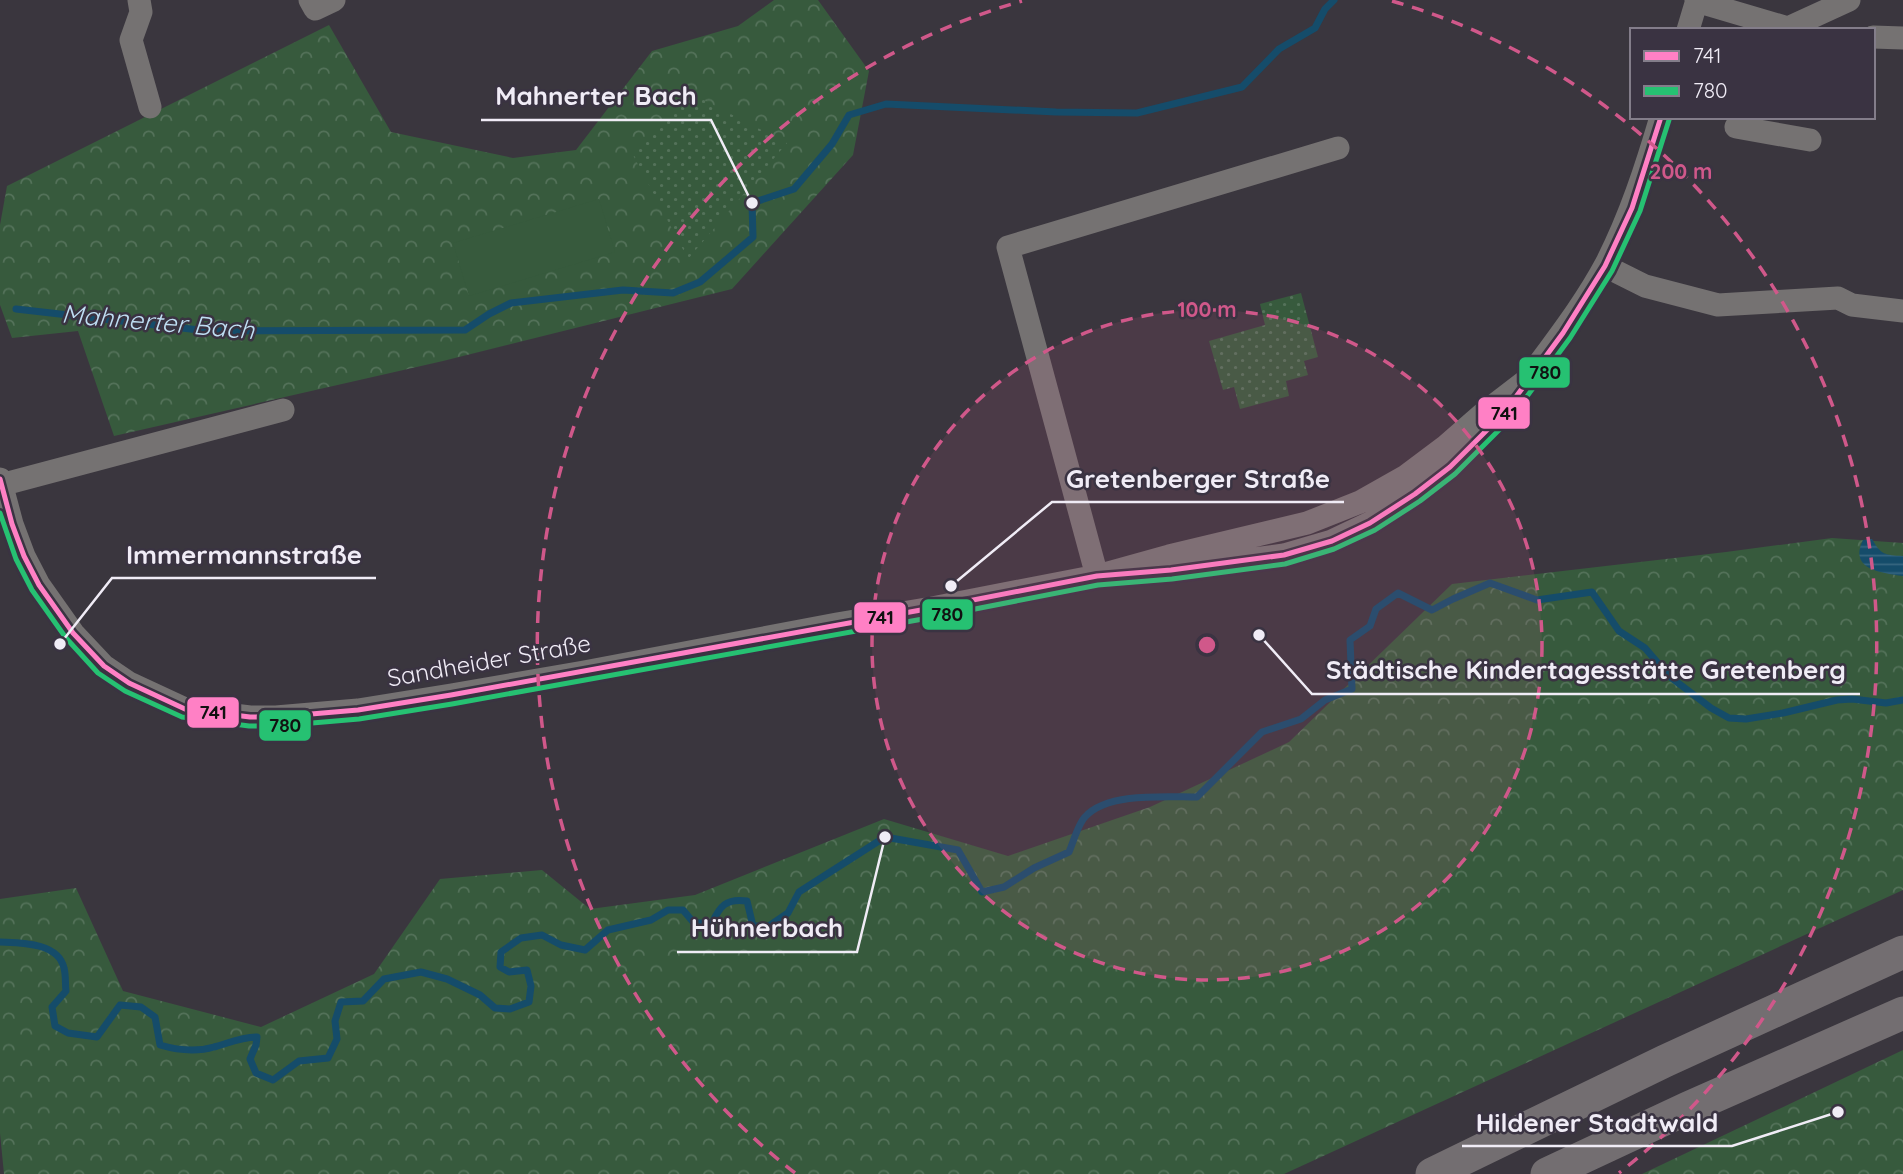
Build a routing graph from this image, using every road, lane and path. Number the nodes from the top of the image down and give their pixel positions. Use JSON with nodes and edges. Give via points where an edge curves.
{"nodes":[{"id":1,"x":139,"y":0,"type":"edge"},
{"id":2,"x":310,"y":0,"type":"edge"},
{"id":3,"x":334,"y":0,"type":"edge"},
{"id":4,"x":1696,"y":0,"type":"edge"},
{"id":5,"x":1849,"y":0,"type":"edge"},
{"id":6,"x":1689,"y":28,"type":"edge"},
{"id":7,"x":1789,"y":28,"type":"edge"},
{"id":8,"x":1794,"y":28,"type":"edge"},
{"id":9,"x":1875,"y":37,"type":"edge"},
{"id":10,"x":1903,"y":38,"type":"edge"},
{"id":11,"x":150,"y":107,"type":"dead end"},
{"id":12,"x":1660,"y":119,"type":"edge"},
{"id":13,"x":1772,"y":125,"type":"edge"},
{"id":14,"x":1736,"y":127,"type":"dead end"},
{"id":15,"x":1810,"y":139,"type":"dead end"},
{"id":16,"x":1338,"y":148,"type":"dead end"},
{"id":17,"x":1605,"y":265,"type":"junction"},
{"id":18,"x":1903,"y":312,"type":"edge"},
{"id":19,"x":283,"y":410,"type":"dead end"},
{"id":20,"x":1,"y":482,"type":"edge"},
{"id":21,"x":6,"y":526,"type":"edge"},
{"id":22,"x":1097,"y":576,"type":"junction"},
{"id":23,"x":1903,"y":952,"type":"edge"},
{"id":24,"x":1903,"y":1013,"type":"edge"},
{"id":25,"x":1432,"y":1174,"type":"edge"},
{"id":26,"x":1547,"y":1174,"type":"edge"}],
"edges":[{"from":1,"to":11,"type":"street","via":[[141,12],[131,40]]},
{"from":2,"to":3,"type":"street","via":[[315,9]]},
{"from":4,"to":6,"type":"street"},
{"from":4,"to":7,"type":"street"},
{"from":5,"to":8,"type":"street"},
{"from":9,"to":10,"type":"street"},
{"from":12,"to":17,"type":"street","name":"Sandheider Straße","via":[[1632,208]]},
{"from":13,"to":14,"type":"street"},
{"from":13,"to":15,"type":"street"},
{"from":16,"to":22,"type":"street","via":[[1008,247]]},
{"from":17,"to":18,"type":"street","via":[[1645,286],[1717,305],[1838,298]]},
{"from":17,"to":22,"type":"street","name":"Sandheider Straße","via":[[1563,333],[1504,413],[1450,467],[1370,523],[1332,541],[1284,555]]},
{"from":19,"to":20,"type":"street","name":"Sandheider Straße"},
{"from":20,"to":21,"type":"street","name":"Sandheider Straße"},
{"from":21,"to":22,"type":"street","name":"Sandheider Straße","via":[[45,593],[104,667],[185,709],[250,717],[358,710],[452,695]]},
{"from":23,"to":25,"type":"highway"},
{"from":24,"to":26,"type":"highway"}]}
